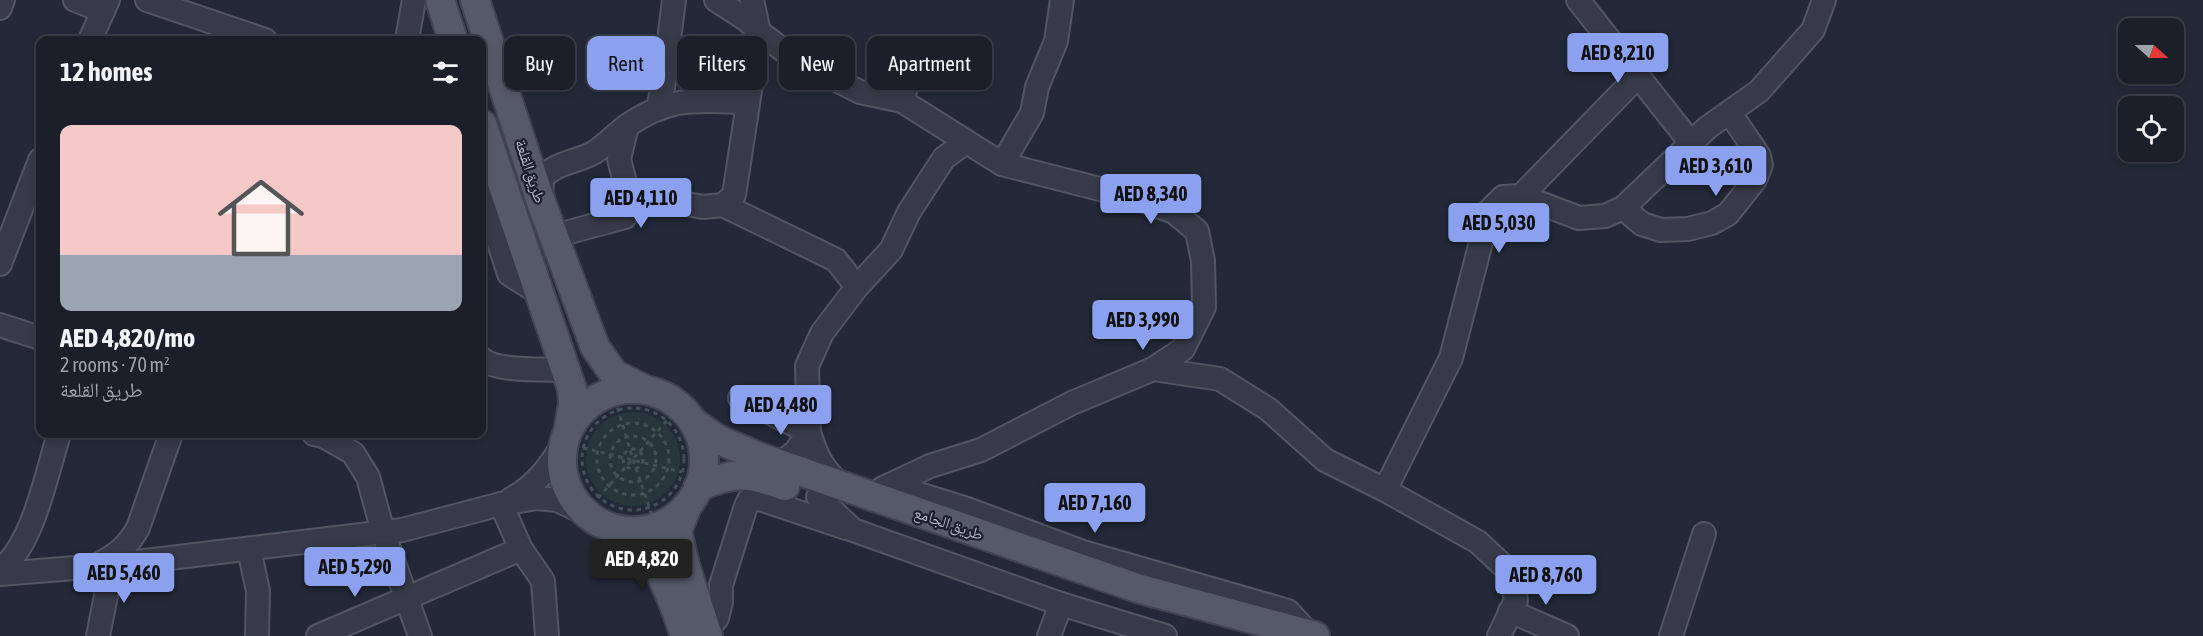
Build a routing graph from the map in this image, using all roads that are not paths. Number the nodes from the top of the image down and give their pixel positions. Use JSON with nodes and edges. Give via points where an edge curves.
{"nodes":[{"id":1,"x":3,"y":0,"type":"edge"},
{"id":2,"x":75,"y":0,"type":"edge"},
{"id":3,"x":147,"y":0,"type":"edge"},
{"id":4,"x":414,"y":0,"type":"edge"},
{"id":5,"x":440,"y":0,"type":"edge"},
{"id":6,"x":475,"y":0,"type":"edge"},
{"id":7,"x":490,"y":0,"type":"edge"},
{"id":8,"x":752,"y":0,"type":"edge"},
{"id":9,"x":1062,"y":0,"type":"edge"},
{"id":10,"x":1578,"y":0,"type":"edge"},
{"id":11,"x":1824,"y":0,"type":"edge"},
{"id":12,"x":726,"y":2,"type":"edge"},
{"id":13,"x":677,"y":4,"type":"edge"},
{"id":14,"x":105,"y":5,"type":"edge"},
{"id":15,"x":0,"y":8,"type":"edge"},
{"id":16,"x":213,"y":32,"type":"edge"},
{"id":17,"x":759,"y":32,"type":"junction"},
{"id":18,"x":92,"y":36,"type":"edge"},
{"id":19,"x":239,"y":36,"type":"edge"},
{"id":20,"x":409,"y":36,"type":"edge"},
{"id":21,"x":452,"y":36,"type":"edge"},
{"id":22,"x":779,"y":46,"type":"edge"},
{"id":23,"x":779,"y":57,"type":"edge"},
{"id":24,"x":1638,"y":76,"type":"junction"},
{"id":25,"x":501,"y":80,"type":"junction"},
{"id":26,"x":855,"y":89,"type":"edge"},
{"id":27,"x":905,"y":90,"type":"edge"},
{"id":28,"x":750,"y":91,"type":"junction"},
{"id":29,"x":667,"y":99,"type":"junction"},
{"id":30,"x":902,"y":101,"type":"junction"},
{"id":31,"x":1730,"y":113,"type":"junction"},
{"id":32,"x":627,"y":126,"type":"junction"},
{"id":33,"x":939,"y":126,"type":"junction"},
{"id":34,"x":486,"y":136,"type":"edge"},
{"id":35,"x":966,"y":142,"type":"junction"},
{"id":36,"x":1691,"y":143,"type":"junction"},
{"id":37,"x":595,"y":152,"type":"junction"},
{"id":38,"x":945,"y":158,"type":"junction"},
{"id":39,"x":619,"y":159,"type":"junction"},
{"id":40,"x":1002,"y":164,"type":"junction"},
{"id":41,"x":36,"y":170,"type":"edge"},
{"id":42,"x":629,"y":193,"type":"junction"},
{"id":43,"x":1521,"y":196,"type":"junction"},
{"id":44,"x":486,"y":202,"type":"edge"},
{"id":45,"x":541,"y":202,"type":"junction"},
{"id":46,"x":723,"y":205,"type":"junction"},
{"id":47,"x":1623,"y":208,"type":"junction"},
{"id":48,"x":554,"y":236,"type":"junction"},
{"id":49,"x":0,"y":264,"type":"edge"},
{"id":50,"x":857,"y":287,"type":"junction"},
{"id":51,"x":539,"y":293,"type":"junction"},
{"id":52,"x":0,"y":325,"type":"edge"},
{"id":53,"x":36,"y":337,"type":"edge"},
{"id":54,"x":486,"y":363,"type":"edge"},
{"id":55,"x":1153,"y":369,"type":"junction"},
{"id":56,"x":565,"y":370,"type":"junction"},
{"id":57,"x":642,"y":388,"type":"junction"},
{"id":58,"x":740,"y":398,"type":"dead end"},
{"id":59,"x":681,"y":417,"type":"junction"},
{"id":60,"x":809,"y":432,"type":"junction"},
{"id":61,"x":58,"y":438,"type":"edge"},
{"id":62,"x":170,"y":438,"type":"edge"},
{"id":63,"x":333,"y":438,"type":"edge"},
{"id":64,"x":572,"y":439,"type":"junction"},
{"id":65,"x":358,"y":443,"type":"edge"},
{"id":66,"x":780,"y":464,"type":"junction"},
{"id":67,"x":692,"y":486,"type":"junction"},
{"id":68,"x":879,"y":490,"type":"junction"},
{"id":69,"x":1385,"y":490,"type":"junction"},
{"id":70,"x":830,"y":492,"type":"junction"},
{"id":71,"x":501,"y":504,"type":"junction"},
{"id":72,"x":592,"y":505,"type":"junction"},
{"id":73,"x":138,"y":528,"type":"junction"},
{"id":74,"x":615,"y":529,"type":"junction"},
{"id":75,"x":853,"y":530,"type":"junction"},
{"id":76,"x":28,"y":532,"type":"junction"},
{"id":77,"x":383,"y":532,"type":"junction"},
{"id":78,"x":1704,"y":534,"type":"dead end"},
{"id":79,"x":249,"y":549,"type":"junction"},
{"id":80,"x":521,"y":549,"type":"junction"},
{"id":81,"x":158,"y":560,"type":"junction"},
{"id":82,"x":104,"y":566,"type":"junction"},
{"id":83,"x":0,"y":570,"type":"edge"},
{"id":84,"x":48,"y":570,"type":"junction"},
{"id":85,"x":0,"y":574,"type":"edge"},
{"id":86,"x":407,"y":598,"type":"junction"},
{"id":87,"x":1061,"y":604,"type":"junction"},
{"id":88,"x":1510,"y":611,"type":"junction"},
{"id":89,"x":690,"y":631,"type":"edge"},
{"id":90,"x":1312,"y":635,"type":"edge"},
{"id":91,"x":98,"y":636,"type":"edge"},
{"id":92,"x":257,"y":636,"type":"edge"},
{"id":93,"x":318,"y":636,"type":"edge"},
{"id":94,"x":420,"y":636,"type":"edge"},
{"id":95,"x":547,"y":636,"type":"edge"},
{"id":96,"x":1049,"y":636,"type":"edge"},
{"id":97,"x":1165,"y":636,"type":"edge"},
{"id":98,"x":1241,"y":636,"type":"edge"},
{"id":99,"x":1499,"y":636,"type":"edge"},
{"id":100,"x":1567,"y":636,"type":"edge"},
{"id":101,"x":1671,"y":636,"type":"edge"}],
"edges":[{"from":1,"to":15,"type":"street"},
{"from":2,"to":14,"type":"street"},
{"from":3,"to":16,"type":"street"},
{"from":4,"to":20,"type":"street"},
{"from":5,"to":21,"type":"main road"},
{"from":6,"to":25,"type":"main road","name":"طريق القلعة"},
{"from":7,"to":25,"type":"street","via":[[506,56]]},
{"from":8,"to":17,"type":"street"},
{"from":9,"to":40,"type":"street","via":[[1056,41],[1037,87],[1032,113]]},
{"from":10,"to":24,"type":"street"},
{"from":11,"to":31,"type":"street","via":[[1813,30],[1759,92]]},
{"from":12,"to":17,"type":"street"},
{"from":13,"to":29,"type":"street"},
{"from":14,"to":18,"type":"street"},
{"from":16,"to":19,"type":"street"},
{"from":17,"to":22,"type":"street"},
{"from":17,"to":28,"type":"street"},
{"from":23,"to":28,"type":"street","via":[[762,65]]},
{"from":24,"to":36,"type":"street"},
{"from":24,"to":43,"type":"street"},
{"from":25,"to":45,"type":"main road","name":"طريق القلعة"},
{"from":26,"to":30,"type":"street"},
{"from":27,"to":30,"type":"street"},
{"from":28,"to":29,"type":"street"},
{"from":28,"to":46,"type":"street","via":[[734,195]]},
{"from":29,"to":32,"type":"street"},
{"from":30,"to":33,"type":"street"},
{"from":31,"to":36,"type":"street"},
{"from":31,"to":47,"type":"street","via":[[1761,165],[1755,180],[1728,214],[1688,229],[1661,230],[1642,224]]},
{"from":32,"to":37,"type":"street"},
{"from":32,"to":39,"type":"street"},
{"from":33,"to":35,"type":"street"},
{"from":33,"to":38,"type":"street"},
{"from":34,"to":51,"type":"main road","name":"طريق القلعة"},
{"from":35,"to":38,"type":"street"},
{"from":35,"to":40,"type":"street"},
{"from":36,"to":47,"type":"street"},
{"from":37,"to":39,"type":"street"},
{"from":37,"to":45,"type":"street","via":[[549,170],[542,178]]},
{"from":38,"to":50,"type":"street","via":[[909,212],[891,250]]},
{"from":39,"to":42,"type":"street"},
{"from":40,"to":55,"type":"street","via":[[1139,199],[1174,212],[1197,231],[1203,261],[1204,307],[1183,349]]},
{"from":41,"to":49,"type":"street"},
{"from":42,"to":46,"type":"street","via":[[703,207]]},
{"from":42,"to":48,"type":"street","via":[[631,206],[625,217]]},
{"from":43,"to":47,"type":"street","via":[[1579,218],[1605,216]]},
{"from":43,"to":69,"type":"street","via":[[1503,197],[1489,211],[1452,358]]},
{"from":44,"to":51,"type":"street","via":[[509,273]]},
{"from":45,"to":48,"type":"main road","name":"طريق القلعة"},
{"from":46,"to":50,"type":"street","via":[[836,260]]},
{"from":48,"to":57,"type":"main road","name":"طريق القلعة","via":[[595,348],[614,374]]},
{"from":50,"to":60,"type":"street","via":[[822,333],[807,366]]},
{"from":51,"to":56,"type":"main road","name":"طريق القلعة"},
{"from":52,"to":53,"type":"street"},
{"from":54,"to":56,"type":"street"},
{"from":55,"to":68,"type":"street","via":[[1072,403],[981,450],[930,466]]},
{"from":55,"to":69,"type":"street","via":[[1220,379],[1268,409],[1325,460]]},
{"from":56,"to":64,"type":"main road","name":"طريق القلعة","via":[[572,390]]},
{"from":57,"to":59,"type":"main road","name":"طريق القلعة","via":[[663,394]]},
{"from":57,"to":64,"type":"main road","via":[[620,389],[616,401],[600,396],[582,409]]},
{"from":58,"to":60,"type":"street"},
{"from":59,"to":66,"type":"main road","name":"طريق الجامع","via":[[717,439]]},
{"from":59,"to":67,"type":"main road","via":[[702,444],[704,466]]},
{"from":60,"to":66,"type":"street","via":[[796,451]]},
{"from":60,"to":70,"type":"street"},
{"from":61,"to":76,"type":"street"},
{"from":62,"to":73,"type":"street"},
{"from":63,"to":65,"type":"street"},
{"from":64,"to":71,"type":"street","via":[[544,475],[526,491]]},
{"from":64,"to":72,"type":"main road","name":"طريق القلعة","via":[[561,464],[564,482],[573,499]]},
{"from":65,"to":77,"type":"street"},
{"from":66,"to":70,"type":"main road","name":"طريق الجامع"},
{"from":67,"to":70,"type":"main road","name":"طريق الجامع","via":[[737,475],[756,475]]},
{"from":67,"to":74,"type":"main road","name":"طريق الجامع","via":[[675,517],[652,517],[630,531]]},
{"from":67,"to":89,"type":"main road","via":[[677,531],[685,565]]},
{"from":68,"to":70,"type":"main road","name":"طريق الجامع"},
{"from":68,"to":90,"type":"main road","name":"طريق الجامع","via":[[1137,588]]},
{"from":69,"to":88,"type":"street","via":[[1478,542],[1511,573],[1516,600]]},
{"from":70,"to":75,"type":"street"},
{"from":70,"to":98,"type":"main road","name":"طريق الجامع","via":[[1131,606]]},
{"from":71,"to":72,"type":"street","via":[[537,498]]},
{"from":71,"to":77,"type":"street"},
{"from":71,"to":80,"type":"street"},
{"from":72,"to":74,"type":"main road","via":[[599,523]]},
{"from":73,"to":81,"type":"street","via":[[147,549]]},
{"from":73,"to":82,"type":"street","via":[[130,542]]},
{"from":74,"to":89,"type":"main road","via":[[638,541],[650,557]]},
{"from":75,"to":87,"type":"street"},
{"from":75,"to":89,"type":"street","via":[[760,499],[749,500],[721,585],[717,618]]},
{"from":76,"to":83,"type":"street","via":[[10,562]]},
{"from":76,"to":84,"type":"street","via":[[35,557]]},
{"from":77,"to":79,"type":"street"},
{"from":77,"to":86,"type":"street"},
{"from":78,"to":101,"type":"street"},
{"from":79,"to":81,"type":"street"},
{"from":79,"to":92,"type":"street","via":[[258,591]]},
{"from":80,"to":86,"type":"street"},
{"from":80,"to":95,"type":"street","via":[[543,581]]},
{"from":81,"to":82,"type":"street"},
{"from":82,"to":84,"type":"street"},
{"from":82,"to":91,"type":"street"},
{"from":84,"to":85,"type":"street"},
{"from":86,"to":93,"type":"street"},
{"from":86,"to":94,"type":"street"},
{"from":87,"to":96,"type":"street"},
{"from":87,"to":97,"type":"street"},
{"from":88,"to":99,"type":"street"},
{"from":88,"to":100,"type":"street"}]}
